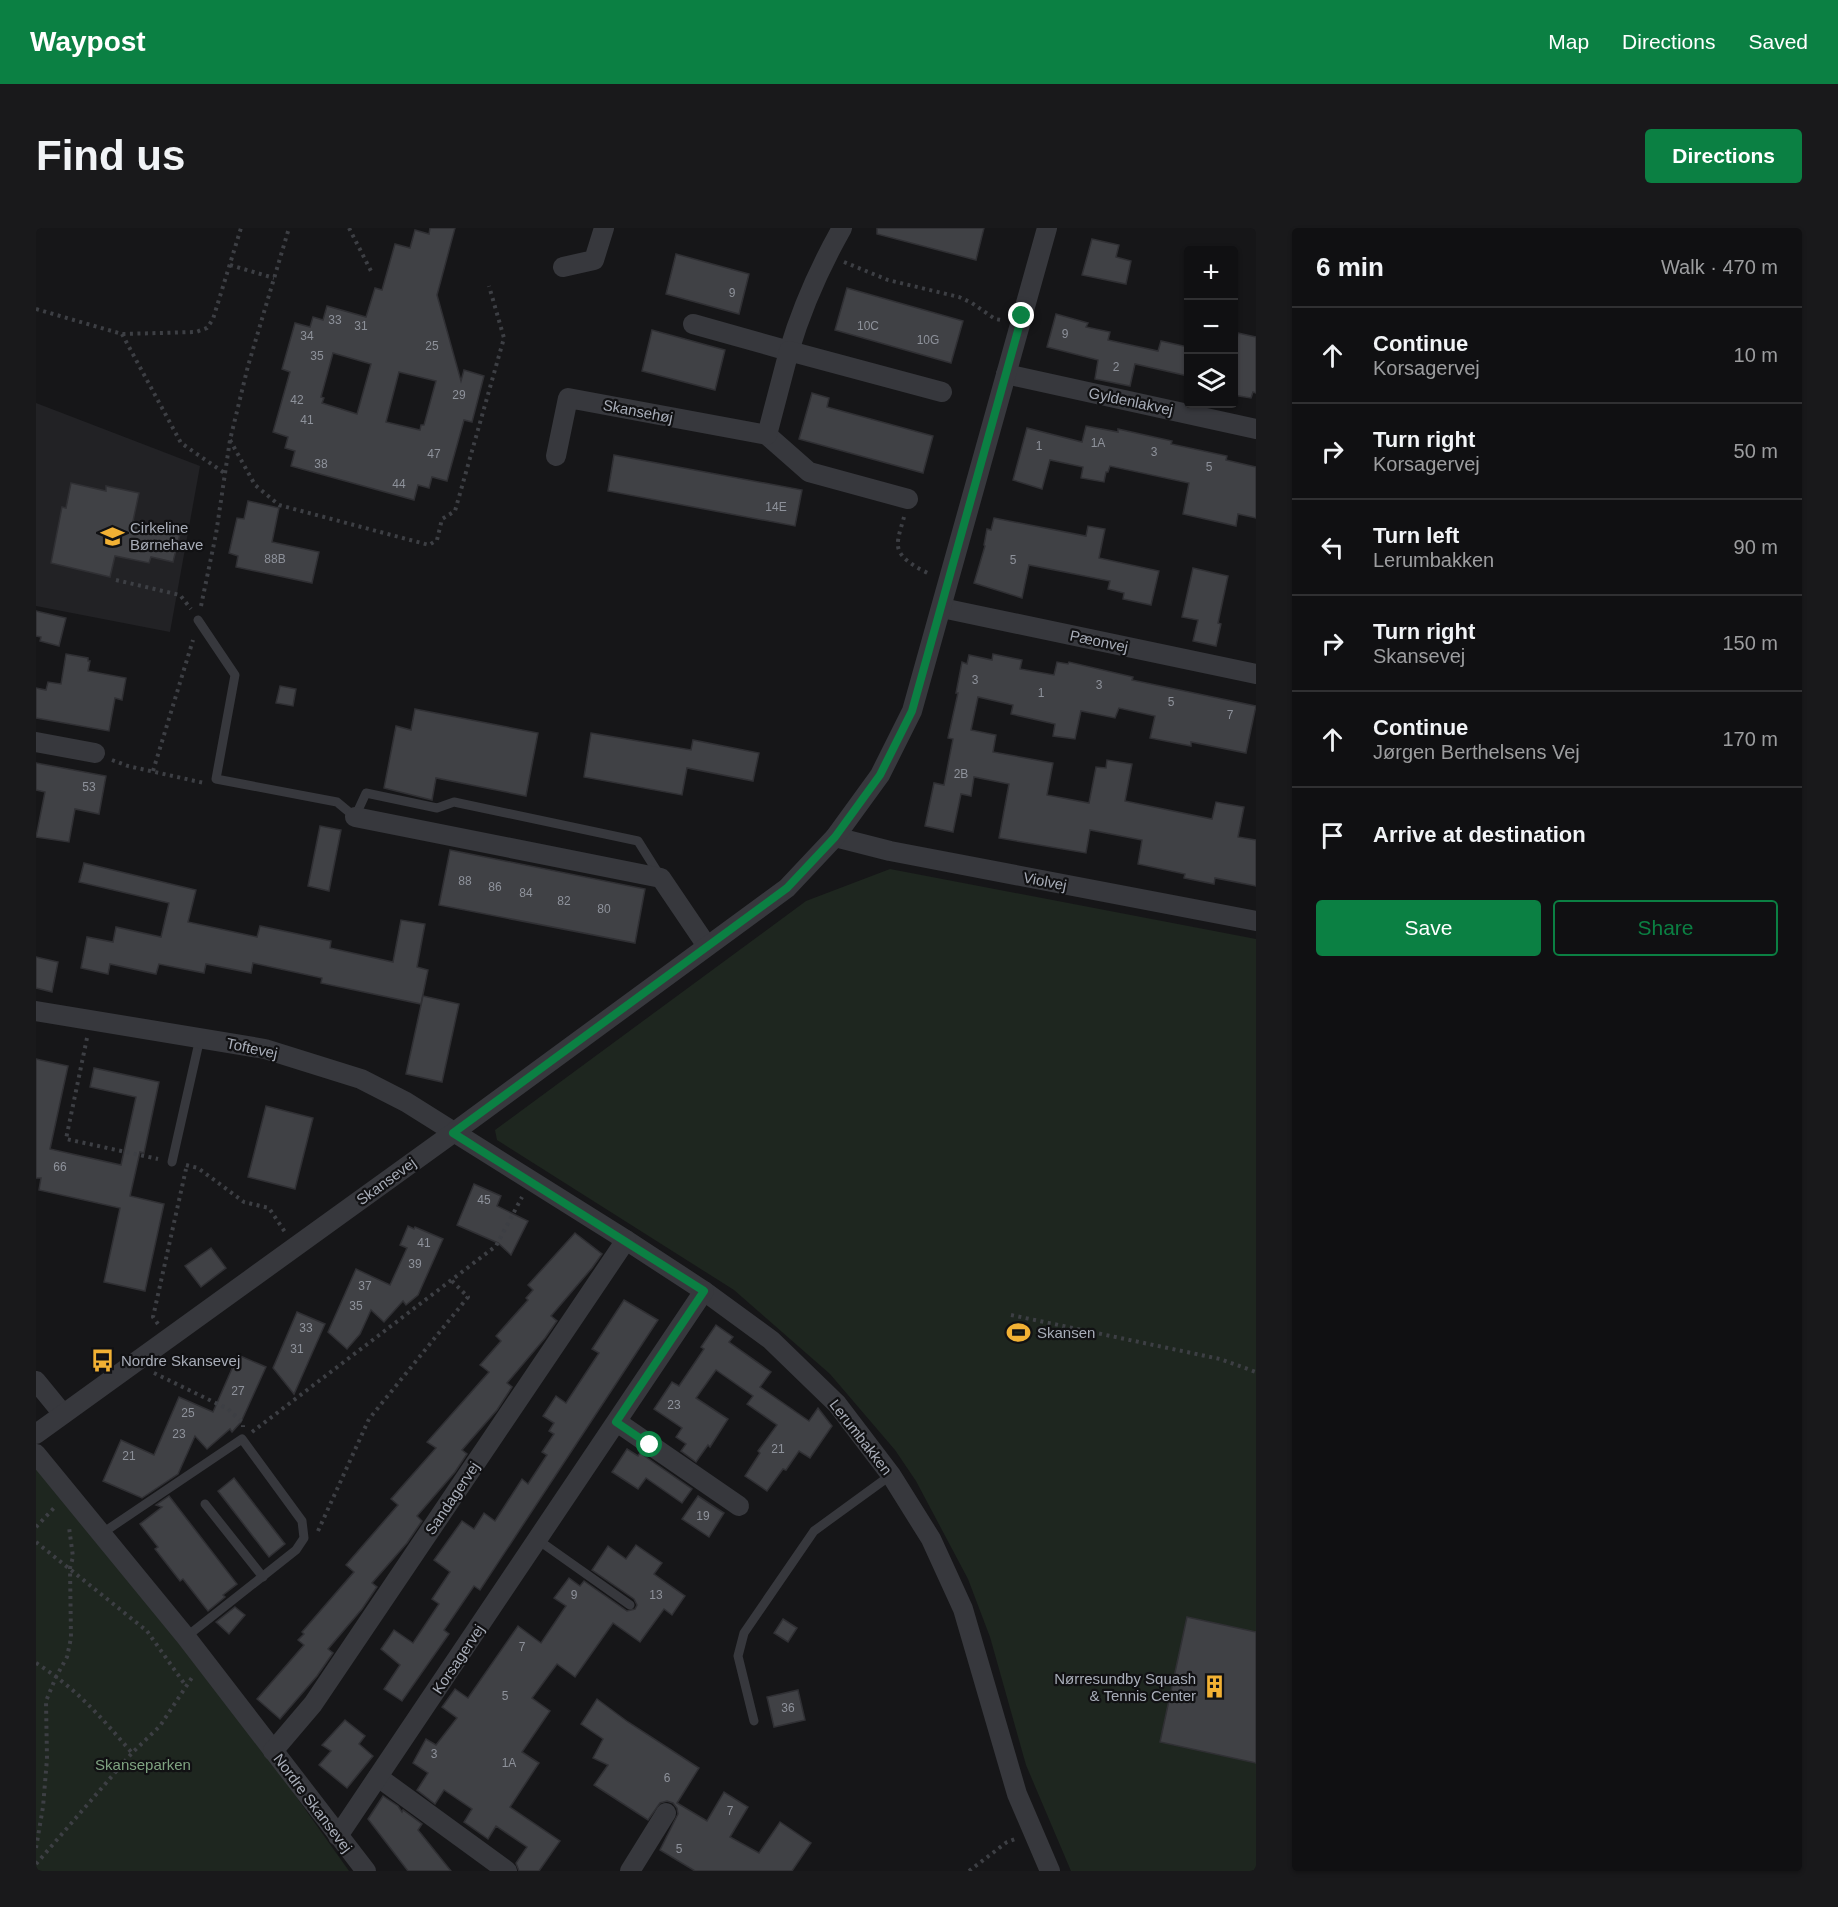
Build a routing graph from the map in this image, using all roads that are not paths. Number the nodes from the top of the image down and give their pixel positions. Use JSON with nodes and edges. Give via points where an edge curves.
{"nodes":[{"id":1,"x":604,"y":228,"type":"edge"},
{"id":2,"x":842,"y":228,"type":"edge"},
{"id":3,"x":1047,"y":228,"type":"edge"},
{"id":4,"x":563,"y":267,"type":"dead end"},
{"id":5,"x":693,"y":324,"type":"dead end"},
{"id":6,"x":789,"y":351,"type":"junction"},
{"id":7,"x":1006,"y":374,"type":"junction"},
{"id":8,"x":942,"y":392,"type":"dead end"},
{"id":9,"x":1256,"y":429,"type":"edge"},
{"id":10,"x":767,"y":435,"type":"junction"},
{"id":11,"x":556,"y":456,"type":"dead end"},
{"id":12,"x":908,"y":499,"type":"dead end"},
{"id":13,"x":942,"y":608,"type":"junction"},
{"id":14,"x":198,"y":620,"type":"road end"},
{"id":15,"x":1256,"y":674,"type":"edge"},
{"id":16,"x":36,"y":742,"type":"edge"},
{"id":17,"x":95,"y":753,"type":"dead end"},
{"id":18,"x":355,"y":817,"type":"junction"},
{"id":19,"x":835,"y":837,"type":"junction"},
{"id":20,"x":661,"y":878,"type":"junction"},
{"id":21,"x":1256,"y":921,"type":"edge"},
{"id":22,"x":707,"y":946,"type":"junction"},
{"id":23,"x":36,"y":1011,"type":"edge"},
{"id":24,"x":200,"y":1038,"type":"junction"},
{"id":25,"x":453,"y":1133,"type":"junction"},
{"id":26,"x":172,"y":1162,"type":"road end"},
{"id":27,"x":626,"y":1240,"type":"junction"},
{"id":28,"x":704,"y":1291,"type":"junction"},
{"id":29,"x":36,"y":1381,"type":"edge"},
{"id":30,"x":63,"y":1414,"type":"junction"},
{"id":31,"x":616,"y":1422,"type":"junction"},
{"id":32,"x":36,"y":1434,"type":"edge"},
{"id":33,"x":36,"y":1454,"type":"edge"},
{"id":34,"x":891,"y":1475,"type":"junction"},
{"id":35,"x":205,"y":1504,"type":"dead end"},
{"id":36,"x":739,"y":1506,"type":"dead end"},
{"id":37,"x":100,"y":1534,"type":"junction"},
{"id":38,"x":538,"y":1540,"type":"junction"},
{"id":39,"x":263,"y":1577,"type":"junction"},
{"id":40,"x":630,"y":1605,"type":"dead end"},
{"id":41,"x":186,"y":1637,"type":"junction"},
{"id":42,"x":754,"y":1721,"type":"dead end"},
{"id":43,"x":273,"y":1751,"type":"junction"},
{"id":44,"x":378,"y":1777,"type":"junction"},
{"id":45,"x":666,"y":1813,"type":"dead end"},
{"id":46,"x":338,"y":1836,"type":"junction"},
{"id":47,"x":635,"y":1869,"type":"edge"},
{"id":48,"x":366,"y":1871,"type":"edge"},
{"id":49,"x":507,"y":1871,"type":"edge"},
{"id":50,"x":1050,"y":1871,"type":"edge"}],
"edges":[{"from":1,"to":4,"type":"street","via":[[594,260]]},
{"from":2,"to":6,"type":"street","via":[[801,313]]},
{"from":3,"to":7,"type":"street","name":"Skansevej"},
{"from":5,"to":6,"type":"street"},
{"from":6,"to":8,"type":"street"},
{"from":6,"to":10,"type":"street"},
{"from":7,"to":9,"type":"street","name":"Gyldenlakvej"},
{"from":7,"to":13,"type":"street","name":"Skansevej"},
{"from":10,"to":11,"type":"street","name":"Skansehøj","via":[[568,398]]},
{"from":10,"to":12,"type":"street","via":[[809,472]]},
{"from":13,"to":15,"type":"street","name":"Pæonvej"},
{"from":13,"to":19,"type":"street","name":"Skansevej","via":[[912,711],[880,775]]},
{"from":14,"to":18,"type":"lane","via":[[235,675],[216,779],[337,802]]},
{"from":16,"to":17,"type":"street"},
{"from":18,"to":20,"type":"street"},
{"from":18,"to":20,"type":"lane","via":[[366,793],[437,808],[454,802],[638,841]]},
{"from":19,"to":21,"type":"street","name":"Violvej"},
{"from":19,"to":22,"type":"street","name":"Skansevej","via":[[787,888]]},
{"from":20,"to":22,"type":"street"},
{"from":22,"to":25,"type":"street","name":"Skansevej"},
{"from":23,"to":24,"type":"street","name":"Toftevej"},
{"from":24,"to":25,"type":"street","name":"Toftevej","via":[[265,1049],[361,1079]]},
{"from":24,"to":26,"type":"lane"},
{"from":25,"to":27,"type":"street","name":"Lerumbakken"},
{"from":25,"to":30,"type":"street","name":"Skansevej"},
{"from":27,"to":28,"type":"street","name":"Lerumbakken"},
{"from":27,"to":43,"type":"street","name":"Sandagervej","via":[[313,1704]]},
{"from":28,"to":31,"type":"street","name":"Korsagervej"},
{"from":28,"to":34,"type":"street","name":"Lerumbakken","via":[[771,1340],[837,1404]]},
{"from":29,"to":30,"type":"street"},
{"from":30,"to":32,"type":"street","name":"Skansevej"},
{"from":31,"to":36,"type":"street"},
{"from":31,"to":38,"type":"street","name":"Korsagervej"},
{"from":33,"to":37,"type":"street","name":"Nordre Skansevej"},
{"from":34,"to":42,"type":"lane","via":[[814,1531],[744,1633],[738,1656]]},
{"from":34,"to":50,"type":"street","name":"Lerumbakken","via":[[931,1539],[963,1609],[1017,1794]]},
{"from":35,"to":39,"type":"lane"},
{"from":37,"to":39,"type":"lane","via":[[242,1439],[303,1521],[304,1538],[296,1550]]},
{"from":37,"to":41,"type":"street","name":"Nordre Skansevej"},
{"from":38,"to":40,"type":"lane"},
{"from":38,"to":44,"type":"street","name":"Korsagervej"},
{"from":39,"to":41,"type":"lane"},
{"from":41,"to":43,"type":"street","name":"Nordre Skansevej"},
{"from":43,"to":46,"type":"street","name":"Nordre Skansevej"},
{"from":44,"to":46,"type":"street","name":"Korsagervej"},
{"from":44,"to":49,"type":"street"},
{"from":45,"to":47,"type":"street"},
{"from":46,"to":48,"type":"street","name":"Nordre Skansevej"}]}
